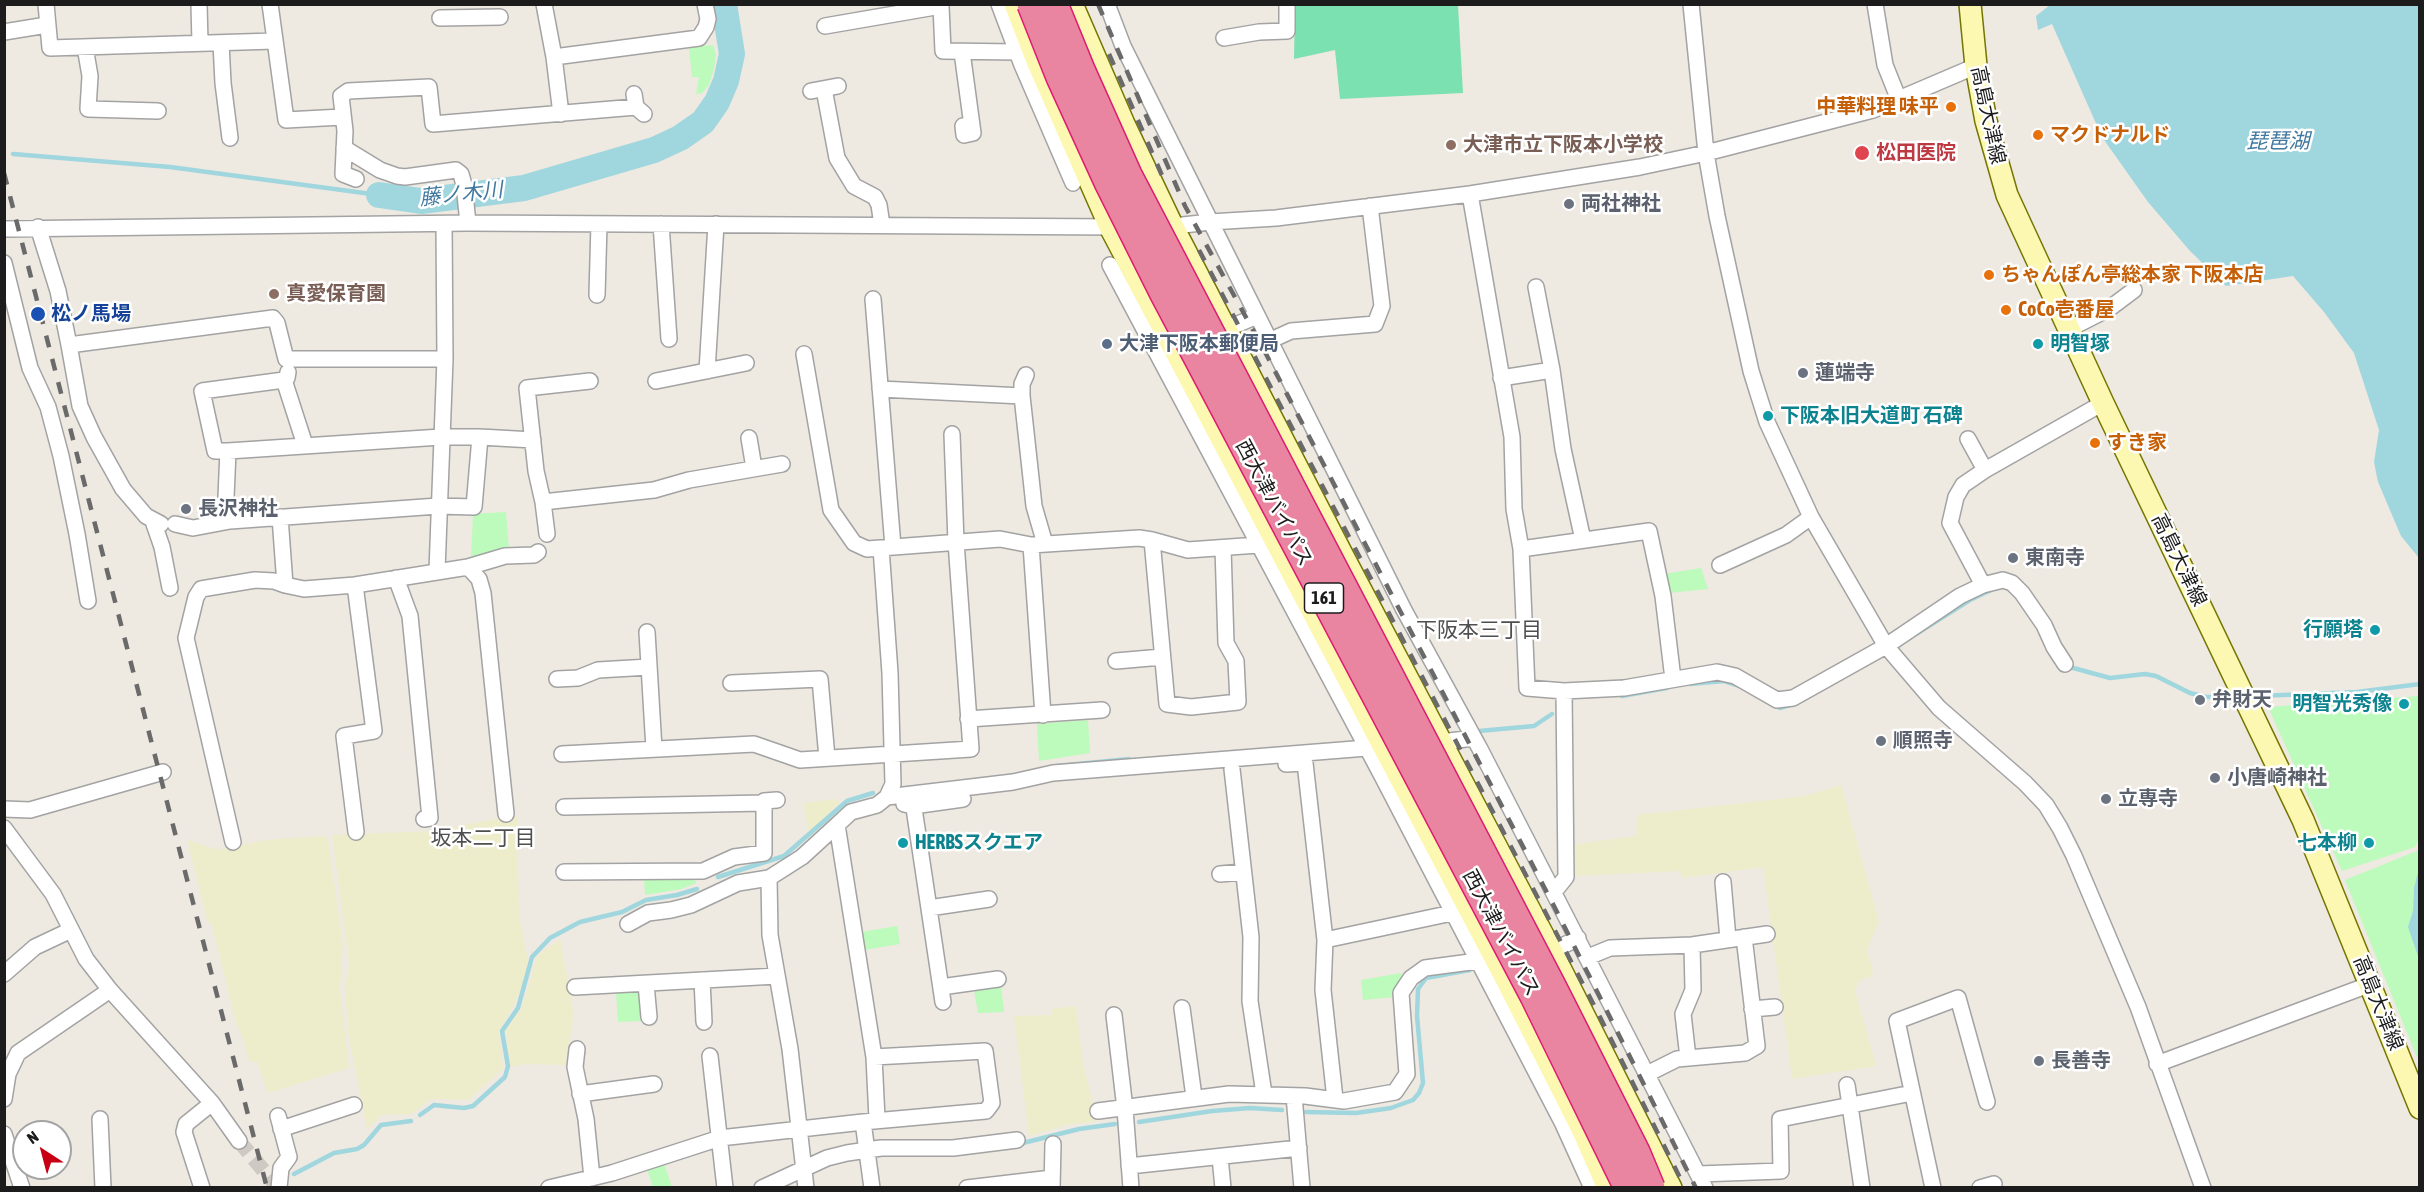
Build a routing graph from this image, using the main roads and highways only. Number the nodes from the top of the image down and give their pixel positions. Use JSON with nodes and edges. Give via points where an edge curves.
{"nodes":[{"id":1,"x":1031,"y":4,"type":"edge"},
{"id":2,"x":1054,"y":4,"type":"edge"},
{"id":3,"x":1628,"y":1188,"type":"edge"},
{"id":4,"x":1651,"y":1188,"type":"edge"}],
"edges":[{"from":1,"to":3,"type":"highway","name":"西大津バイパス","number":"161","bridge":true,"via":[[1079,119],[1163,291],[1534,996]]},
{"from":2,"to":4,"type":"highway","name":"西大津バイパス","number":"161","bridge":true,"via":[[1128,175],[1552,986]]}]}
